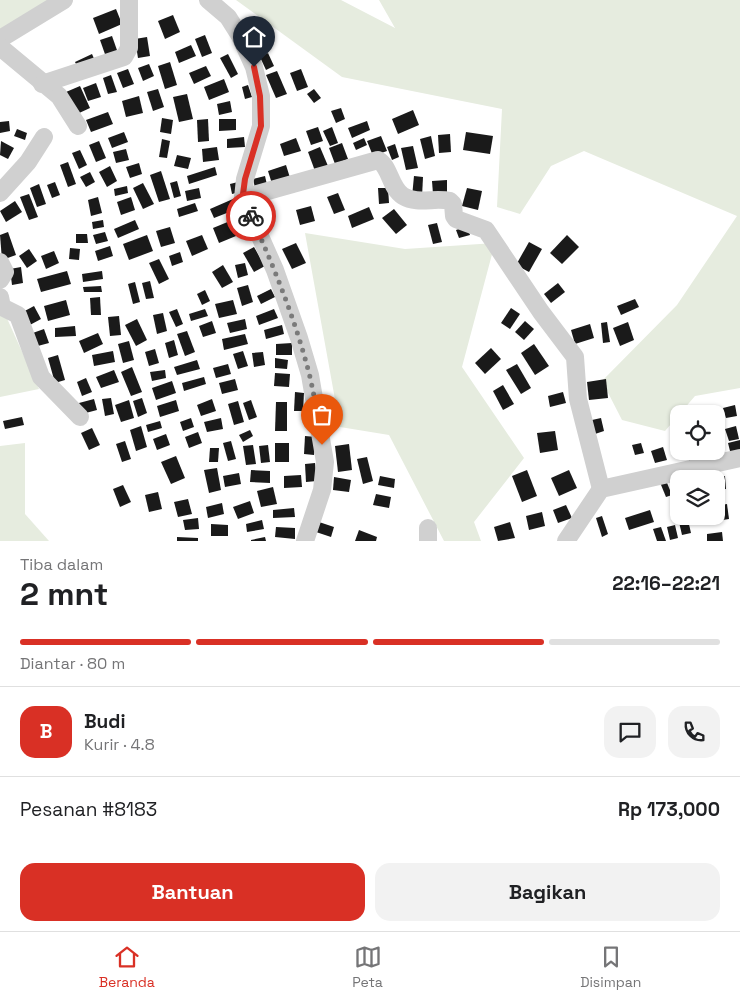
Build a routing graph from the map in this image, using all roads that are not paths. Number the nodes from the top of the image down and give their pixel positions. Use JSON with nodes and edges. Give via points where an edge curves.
{"nodes":[{"id":1,"x":64,"y":0,"type":"edge"},
{"id":2,"x":129,"y":0,"type":"edge"},
{"id":3,"x":208,"y":0,"type":"edge"},
{"id":4,"x":0,"y":39,"type":"edge"},
{"id":5,"x":0,"y":47,"type":"edge"},
{"id":6,"x":42,"y":84,"type":"junction"},
{"id":7,"x":78,"y":126,"type":"dead end"},
{"id":8,"x":44,"y":137,"type":"dead end"},
{"id":9,"x":0,"y":193,"type":"edge"},
{"id":10,"x":243,"y":198,"type":"junction"},
{"id":11,"x":0,"y":262,"type":"edge"},
{"id":12,"x":0,"y":280,"type":"edge"},
{"id":13,"x":0,"y":298,"type":"edge"},
{"id":14,"x":80,"y":417,"type":"dead end"},
{"id":15,"x":740,"y":458,"type":"edge"},
{"id":16,"x":601,"y":489,"type":"junction"},
{"id":17,"x":305,"y":541,"type":"edge"},
{"id":18,"x":566,"y":541,"type":"edge"}],
"edges":[{"from":1,"to":4,"type":"street"},
{"from":2,"to":6,"type":"street","via":[[129,48],[124,57]]},
{"from":3,"to":10,"type":"street","via":[[228,17],[240,36],[254,67],[260,96],[261,126],[245,179]]},
{"from":5,"to":6,"type":"street"},
{"from":6,"to":7,"type":"street","via":[[59,96]]},
{"from":8,"to":9,"type":"street","via":[[28,162]]},
{"from":10,"to":16,"type":"street","via":[[378,160],[402,195],[418,201],[450,201],[456,220],[486,230],[575,357],[578,399]]},
{"from":10,"to":17,"type":"street","via":[[275,270],[299,338],[325,462],[322,490]]},
{"from":11,"to":12,"type":"street","via":[[5,272]]},
{"from":13,"to":14,"type":"street","via":[[2,307],[18,315],[41,377]]},
{"from":15,"to":16,"type":"street"},
{"from":16,"to":18,"type":"street"}]}
